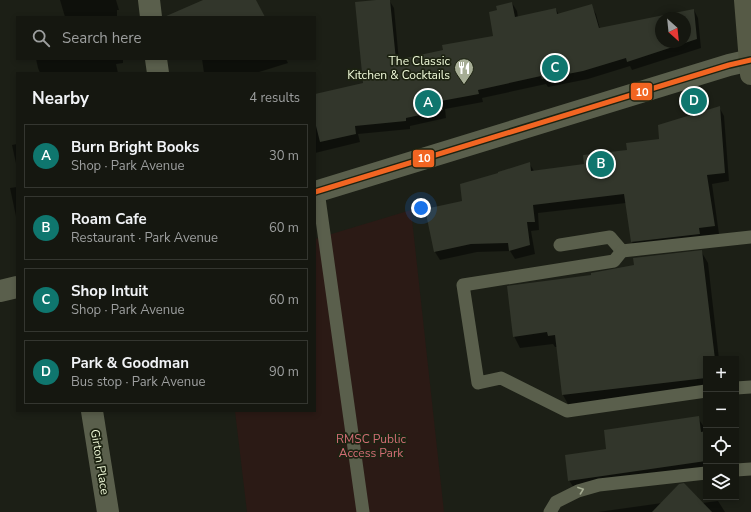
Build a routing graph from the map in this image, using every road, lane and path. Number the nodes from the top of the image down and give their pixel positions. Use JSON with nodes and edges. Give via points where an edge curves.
{"nodes":[{"id":1,"x":149,"y":0,"type":"edge"},
{"id":2,"x":745,"y":0,"type":"edge"},
{"id":3,"x":151,"y":16,"type":"edge"},
{"id":4,"x":156,"y":60,"type":"edge"},
{"id":5,"x":751,"y":64,"type":"edge"},
{"id":6,"x":158,"y":72,"type":"edge"},
{"id":7,"x":316,"y":192,"type":"edge"},
{"id":8,"x":751,"y":237,"type":"edge"},
{"id":9,"x":560,"y":245,"type":"dead end"},
{"id":10,"x":622,"y":251,"type":"junction"},
{"id":11,"x":16,"y":286,"type":"edge"},
{"id":12,"x":0,"y":291,"type":"edge"},
{"id":13,"x":751,"y":387,"type":"edge"},
{"id":14,"x":739,"y":388,"type":"edge"},
{"id":15,"x":703,"y":391,"type":"edge"},
{"id":16,"x":92,"y":412,"type":"edge"},
{"id":17,"x":751,"y":469,"type":"edge"},
{"id":18,"x":739,"y":470,"type":"edge"},
{"id":19,"x":703,"y":474,"type":"edge"},
{"id":20,"x":108,"y":512,"type":"edge"},
{"id":21,"x":363,"y":512,"type":"edge"},
{"id":22,"x":550,"y":512,"type":"edge"}],
"edges":[{"from":1,"to":3,"type":"street"},
{"from":2,"to":5,"type":"main road"},
{"from":4,"to":6,"type":"street"},
{"from":5,"to":7,"type":"street","via":[[728,65]]},
{"from":7,"to":21,"type":"lane"},
{"from":8,"to":10,"type":"lane"},
{"from":9,"to":10,"type":"lane","via":[[610,238]]},
{"from":10,"to":15,"type":"lane","via":[[614,261],[463,285],[478,383],[501,378],[567,411]]},
{"from":11,"to":12,"type":"street"},
{"from":13,"to":14,"type":"lane"},
{"from":16,"to":20,"type":"street","name":"Girton Place"},
{"from":17,"to":18,"type":"lane"},
{"from":22,"to":19,"type":"lane","one_way":true,"via":[[556,502],[599,484]]}]}
